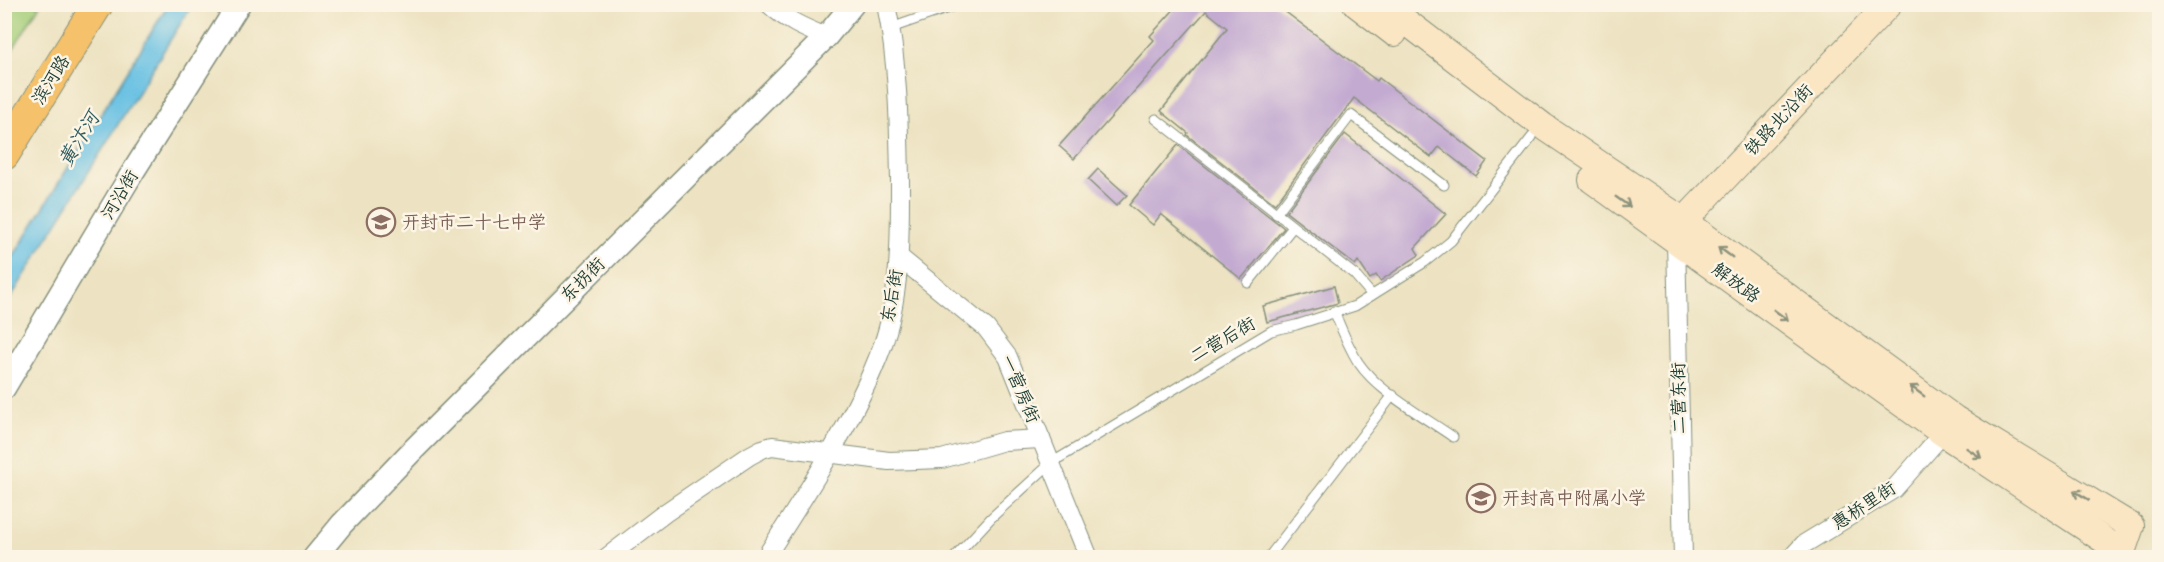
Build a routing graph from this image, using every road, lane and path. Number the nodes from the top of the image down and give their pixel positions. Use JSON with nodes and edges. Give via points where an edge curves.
{"nodes":[{"id":1,"x":77,"y":4,"type":"edge"},
{"id":2,"x":98,"y":4,"type":"edge"},
{"id":3,"x":239,"y":4,"type":"edge"},
{"id":4,"x":769,"y":4,"type":"edge"},
{"id":5,"x":853,"y":4,"type":"edge"},
{"id":6,"x":885,"y":4,"type":"edge"},
{"id":7,"x":960,"y":4,"type":"edge"},
{"id":8,"x":1356,"y":4,"type":"edge"},
{"id":9,"x":1383,"y":4,"type":"edge"},
{"id":10,"x":1889,"y":4,"type":"edge"},
{"id":11,"x":891,"y":28,"type":"junction"},
{"id":12,"x":826,"y":37,"type":"junction"},
{"id":13,"x":4,"y":119,"type":"edge"},
{"id":14,"x":1156,"y":119,"type":"dead end"},
{"id":15,"x":1532,"y":137,"type":"junction"},
{"id":16,"x":4,"y":155,"type":"edge"},
{"id":17,"x":1444,"y":185,"type":"dead end"},
{"id":18,"x":1276,"y":214,"type":"junction"},
{"id":19,"x":1293,"y":227,"type":"junction"},
{"id":20,"x":1680,"y":230,"type":"junction"},
{"id":21,"x":899,"y":258,"type":"junction"},
{"id":22,"x":1248,"y":283,"type":"dead end"},
{"id":23,"x":1372,"y":295,"type":"junction"},
{"id":24,"x":1334,"y":311,"type":"junction"},
{"id":25,"x":4,"y":388,"type":"edge"},
{"id":26,"x":1393,"y":395,"type":"junction"},
{"id":27,"x":1950,"y":426,"type":"junction"},
{"id":28,"x":1453,"y":437,"type":"dead end"},
{"id":29,"x":1041,"y":439,"type":"junction"},
{"id":30,"x":829,"y":453,"type":"junction"},
{"id":31,"x":1051,"y":463,"type":"junction"},
{"id":32,"x":2107,"y":511,"type":"junction"},
{"id":33,"x":2094,"y":547,"type":"edge"},
{"id":34,"x":2121,"y":555,"type":"edge"},
{"id":35,"x":314,"y":558,"type":"edge"},
{"id":36,"x":606,"y":558,"type":"edge"},
{"id":37,"x":765,"y":558,"type":"edge"},
{"id":38,"x":954,"y":558,"type":"edge"},
{"id":39,"x":1089,"y":558,"type":"edge"},
{"id":40,"x":1268,"y":558,"type":"edge"},
{"id":41,"x":1683,"y":558,"type":"edge"},
{"id":42,"x":1791,"y":558,"type":"edge"}],
"edges":[{"from":1,"to":13,"type":"main road","name":"滨河路"},
{"from":2,"to":16,"type":"main road","name":"滨河路"},
{"from":3,"to":25,"type":"street","name":"河沿街"},
{"from":4,"to":12,"type":"street","via":[[795,25]]},
{"from":5,"to":12,"type":"street","name":"东拐街"},
{"from":6,"to":11,"type":"street","name":"东后街"},
{"from":7,"to":11,"type":"lane"},
{"from":8,"to":15,"type":"main road","name":"解放路"},
{"from":9,"to":20,"type":"main road","name":"解放路"},
{"from":10,"to":20,"type":"main road","name":"铁路北沿街"},
{"from":11,"to":21,"type":"street","name":"东后街","via":[[899,116]]},
{"from":12,"to":35,"type":"street","name":"东拐街","via":[[410,453]]},
{"from":14,"to":18,"type":"lane"},
{"from":15,"to":20,"type":"main road","name":"解放路","one_way":true},
{"from":15,"to":23,"type":"lane","name":"二营后街","via":[[1451,241]]},
{"from":17,"to":18,"type":"lane","via":[[1351,115]]},
{"from":18,"to":19,"type":"lane"},
{"from":19,"to":22,"type":"lane"},
{"from":19,"to":23,"type":"lane","via":[[1353,274]]},
{"from":20,"to":27,"type":"main road","name":"解放路"},
{"from":20,"to":41,"type":"street","name":"二营东街"},
{"from":21,"to":29,"type":"street","name":"一营房街","via":[[986,328],[1002,346]]},
{"from":21,"to":30,"type":"street","name":"东后街","via":[[883,346]]},
{"from":23,"to":24,"type":"lane","name":"二营后街","via":[[1355,306]]},
{"from":24,"to":26,"type":"lane","via":[[1357,361]]},
{"from":24,"to":31,"type":"lane","name":"二营后街","via":[[1271,331]]},
{"from":26,"to":28,"type":"lane"},
{"from":26,"to":40,"type":"lane"},
{"from":32,"to":27,"type":"main road","name":"解放路","one_way":true},
{"from":27,"to":33,"type":"main road","name":"解放路","one_way":true},
{"from":27,"to":42,"type":"street","name":"惠桥里街","via":[[1894,489],[1804,544]]},
{"from":29,"to":30,"type":"street","via":[[1004,441],[942,459],[889,461]]},
{"from":29,"to":31,"type":"street","name":"一营房街"},
{"from":30,"to":36,"type":"street","via":[[772,446],[762,449],[665,513]]},
{"from":30,"to":37,"type":"street","name":"东后街"},
{"from":31,"to":38,"type":"lane","name":"二营后街"},
{"from":31,"to":39,"type":"street","name":"一营房街"},
{"from":32,"to":33,"type":"main road"},
{"from":32,"to":34,"type":"main road","name":"解放路","via":[[2132,526]]},
{"from":33,"to":34,"type":"main road","name":"解放路"}]}
